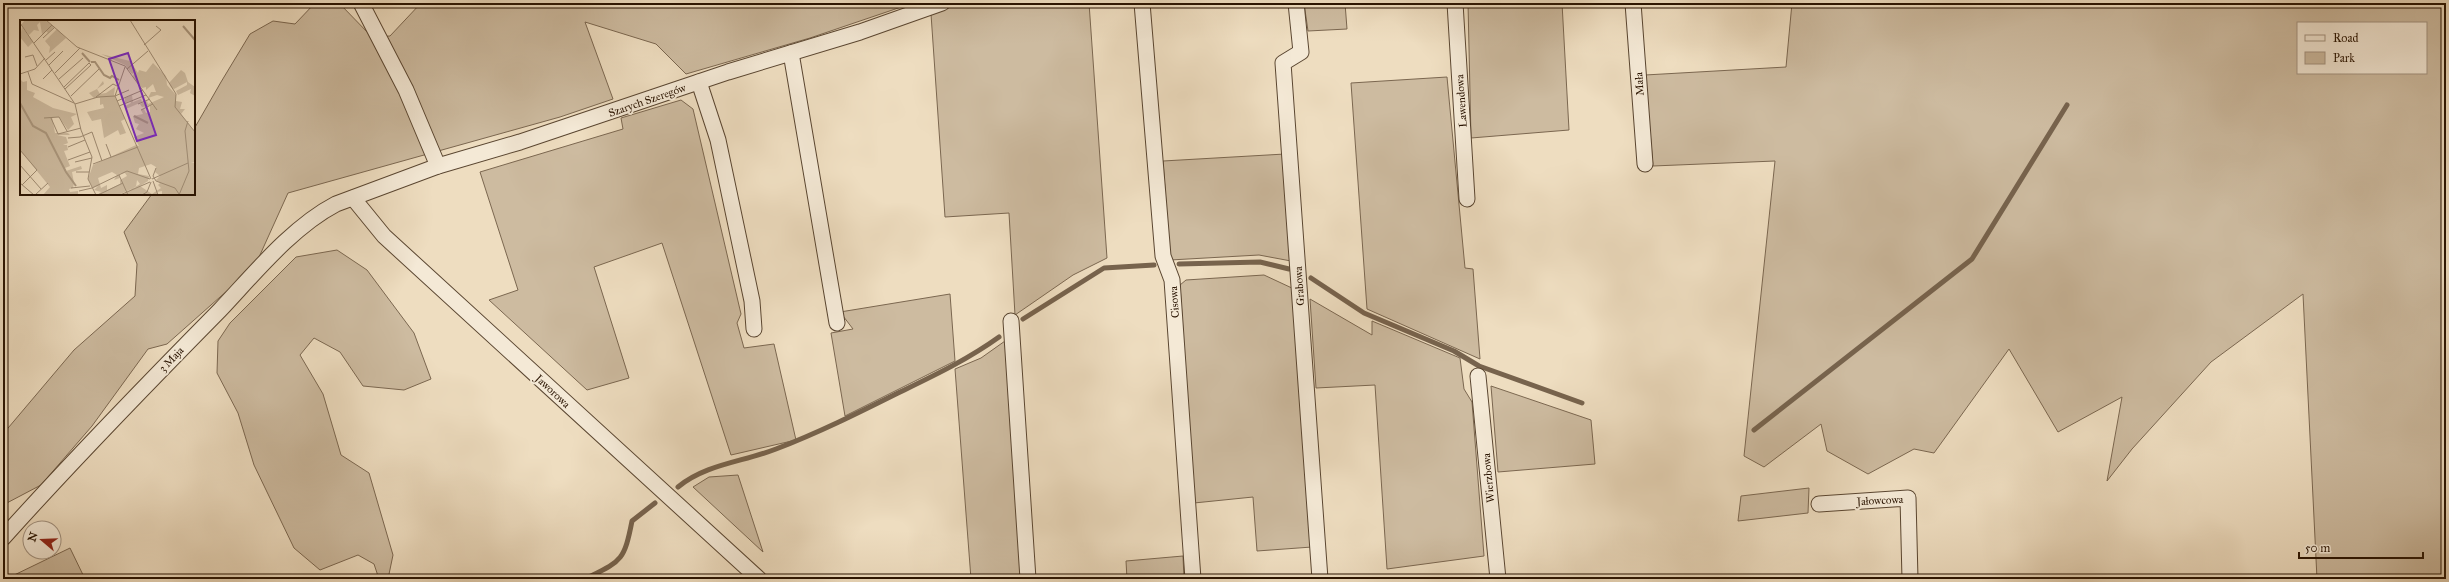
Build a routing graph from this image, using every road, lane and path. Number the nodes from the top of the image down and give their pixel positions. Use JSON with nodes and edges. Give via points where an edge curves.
{"nodes":[{"id":1,"x":361,"y":3,"type":"edge"},
{"id":2,"x":942,"y":3,"type":"edge"},
{"id":3,"x":1142,"y":3,"type":"edge"},
{"id":4,"x":1296,"y":3,"type":"edge"},
{"id":5,"x":1455,"y":3,"type":"edge"},
{"id":6,"x":1633,"y":3,"type":"edge"},
{"id":7,"x":791,"y":53,"type":"junction"},
{"id":8,"x":699,"y":82,"type":"junction"},
{"id":9,"x":1645,"y":164,"type":"dead end"},
{"id":10,"x":438,"y":166,"type":"junction"},
{"id":11,"x":353,"y":198,"type":"junction"},
{"id":12,"x":1467,"y":198,"type":"dead end"},
{"id":13,"x":1011,"y":321,"type":"dead end"},
{"id":14,"x":837,"y":323,"type":"dead end"},
{"id":15,"x":754,"y":329,"type":"dead end"},
{"id":16,"x":1478,"y":376,"type":"dead end"},
{"id":17,"x":1819,"y":504,"type":"dead end"},
{"id":18,"x":3,"y":538,"type":"edge"},
{"id":19,"x":759,"y":579,"type":"edge"},
{"id":20,"x":1028,"y":579,"type":"edge"},
{"id":21,"x":1193,"y":579,"type":"edge"},
{"id":22,"x":1320,"y":579,"type":"edge"},
{"id":23,"x":1498,"y":579,"type":"edge"},
{"id":24,"x":1910,"y":579,"type":"edge"}],
"edges":[{"from":1,"to":10,"type":"street","via":[[406,90]]},
{"from":2,"to":7,"type":"street","name":"Szarych Szeregów"},
{"from":3,"to":21,"type":"street","name":"Cisowa","via":[[1163,256],[1172,280]]},
{"from":4,"to":22,"type":"street","name":"Grabowa","via":[[1301,52],[1283,62]]},
{"from":5,"to":12,"type":"street","name":"Lawendowa"},
{"from":6,"to":9,"type":"street","name":"Mała"},
{"from":7,"to":8,"type":"street","name":"Szarych Szeregów"},
{"from":7,"to":14,"type":"street"},
{"from":8,"to":10,"type":"street","name":"Szarych Szeregów","via":[[520,142]]},
{"from":8,"to":15,"type":"street","via":[[718,140],[752,301]]},
{"from":10,"to":11,"type":"street","name":"Szarych Szeregów"},
{"from":11,"to":18,"type":"street","name":"3 Maja","via":[[320,212],[305,224],[82,451]]},
{"from":11,"to":19,"type":"street","name":"Jaworowa","via":[[384,236]]},
{"from":13,"to":20,"type":"street"},
{"from":16,"to":23,"type":"street","name":"Wierzbowa"},
{"from":17,"to":24,"type":"street","name":"Jałowcowa","via":[[1908,498]]}]}
